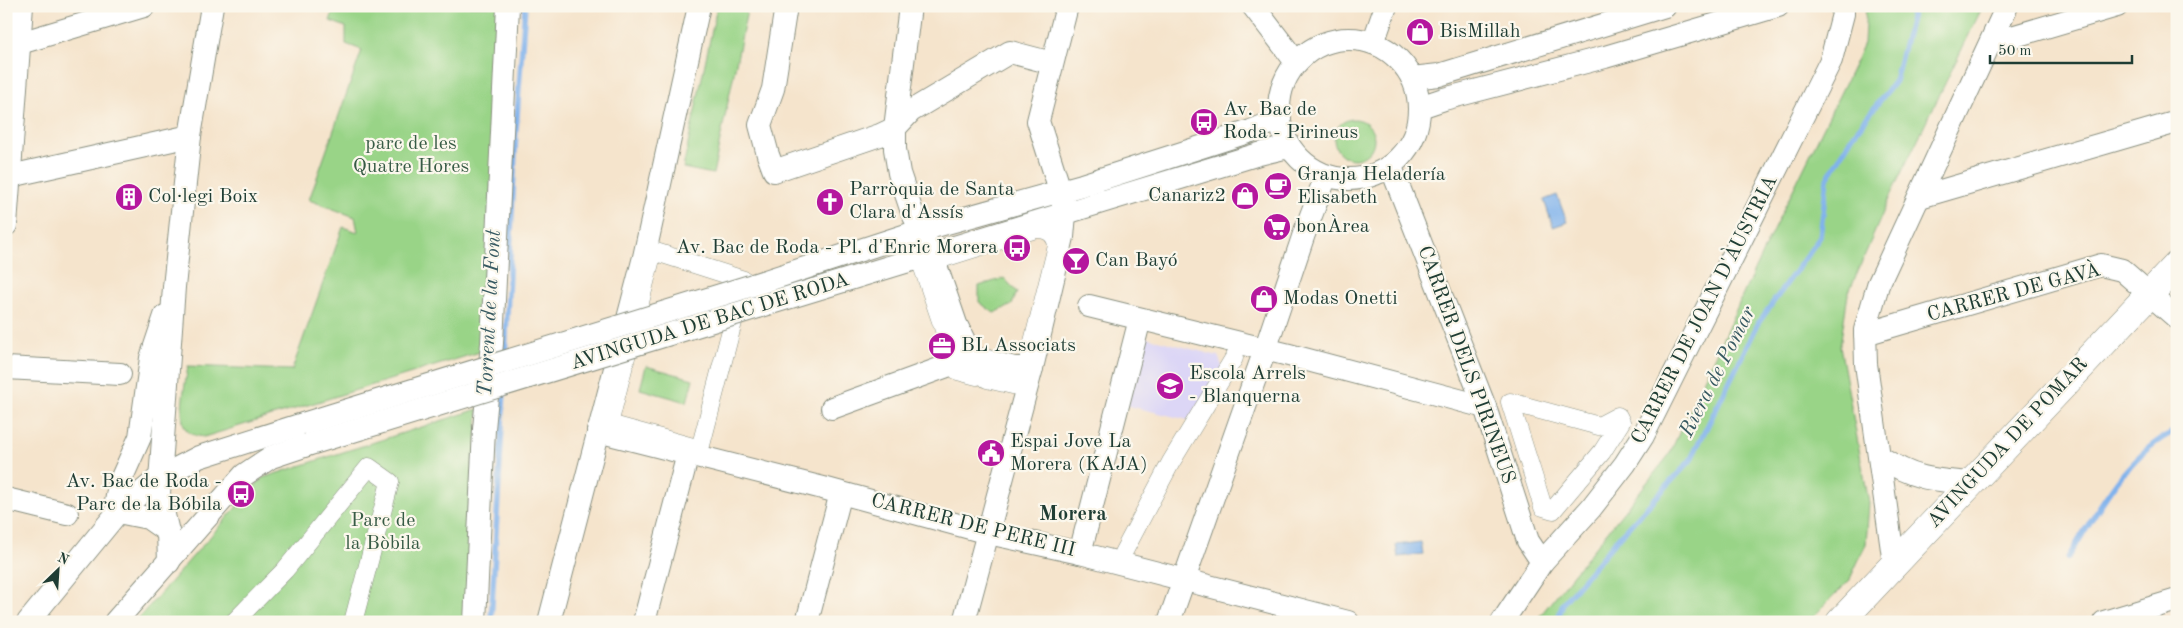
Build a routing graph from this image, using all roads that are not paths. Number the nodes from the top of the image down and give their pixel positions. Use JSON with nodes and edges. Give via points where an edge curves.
{"nodes":[{"id":1,"x":22,"y":6,"type":"edge"},
{"id":2,"x":144,"y":6,"type":"edge"},
{"id":3,"x":212,"y":6,"type":"edge"},
{"id":4,"x":508,"y":6,"type":"edge"},
{"id":5,"x":699,"y":6,"type":"edge"},
{"id":6,"x":786,"y":6,"type":"edge"},
{"id":7,"x":910,"y":6,"type":"edge"},
{"id":8,"x":1067,"y":6,"type":"edge"},
{"id":9,"x":1253,"y":6,"type":"edge"},
{"id":10,"x":1386,"y":6,"type":"edge"},
{"id":11,"x":1665,"y":6,"type":"edge"},
{"id":12,"x":1778,"y":6,"type":"edge"},
{"id":13,"x":1843,"y":6,"type":"edge"},
{"id":14,"x":2007,"y":6,"type":"edge"},
{"id":15,"x":2117,"y":6,"type":"edge"},
{"id":16,"x":86,"y":14,"type":"edge"},
{"id":17,"x":16,"y":34,"type":"edge"},
{"id":18,"x":1373,"y":43,"type":"junction"},
{"id":19,"x":1991,"y":44,"type":"junction"},
{"id":20,"x":1296,"y":62,"type":"junction"},
{"id":21,"x":1052,"y":63,"type":"junction"},
{"id":22,"x":1412,"y":78,"type":"junction"},
{"id":23,"x":1420,"y":107,"type":"junction"},
{"id":24,"x":1280,"y":119,"type":"junction"},
{"id":25,"x":2177,"y":122,"type":"edge"},
{"id":26,"x":894,"y":128,"type":"junction"},
{"id":27,"x":190,"y":136,"type":"junction"},
{"id":28,"x":1290,"y":149,"type":"junction"},
{"id":29,"x":1391,"y":167,"type":"junction"},
{"id":30,"x":1326,"y":176,"type":"junction"},
{"id":31,"x":8,"y":177,"type":"edge"},
{"id":32,"x":1060,"y":190,"type":"junction"},
{"id":33,"x":1920,"y":197,"type":"junction"},
{"id":34,"x":1064,"y":214,"type":"junction"},
{"id":35,"x":6,"y":224,"type":"edge"},
{"id":36,"x":922,"y":230,"type":"junction"},
{"id":37,"x":933,"y":257,"type":"junction"},
{"id":38,"x":2177,"y":265,"type":"edge"},
{"id":39,"x":174,"y":287,"type":"junction"},
{"id":40,"x":2150,"y":294,"type":"junction"},
{"id":41,"x":1089,"y":306,"type":"dead end"},
{"id":42,"x":2177,"y":318,"type":"edge"},
{"id":43,"x":1140,"y":320,"type":"junction"},
{"id":44,"x":1866,"y":334,"type":"junction"},
{"id":45,"x":1265,"y":350,"type":"junction"},
{"id":46,"x":1234,"y":358,"type":"dead end"},
{"id":47,"x":964,"y":360,"type":"junction"},
{"id":48,"x":6,"y":368,"type":"edge"},
{"id":49,"x":1029,"y":368,"type":"junction"},
{"id":50,"x":120,"y":374,"type":"dead end"},
{"id":51,"x":1510,"y":402,"type":"joint"},
{"id":52,"x":1485,"y":407,"type":"junction"},
{"id":53,"x":832,"y":408,"type":"dead end"},
{"id":54,"x":164,"y":427,"type":"junction"},
{"id":55,"x":598,"y":431,"type":"junction"},
{"id":56,"x":306,"y":434,"type":"junction"},
{"id":57,"x":694,"y":451,"type":"junction"},
{"id":58,"x":199,"y":457,"type":"junction"},
{"id":59,"x":1880,"y":457,"type":"junction"},
{"id":60,"x":160,"y":477,"type":"junction"},
{"id":61,"x":1971,"y":483,"type":"junction"},
{"id":62,"x":841,"y":492,"type":"junction"},
{"id":63,"x":6,"y":499,"type":"edge"},
{"id":64,"x":118,"y":512,"type":"junction"},
{"id":65,"x":67,"y":514,"type":"dead end"},
{"id":66,"x":168,"y":532,"type":"junction"},
{"id":67,"x":988,"y":533,"type":"junction"},
{"id":68,"x":1080,"y":553,"type":"junction"},
{"id":69,"x":1123,"y":554,"type":"dead end"},
{"id":70,"x":169,"y":562,"type":"junction"},
{"id":71,"x":1542,"y":562,"type":"junction"},
{"id":72,"x":1894,"y":564,"type":"junction"},
{"id":73,"x":1183,"y":581,"type":"junction"},
{"id":74,"x":1524,"y":591,"type":"junction"},
{"id":75,"x":2177,"y":600,"type":"edge"},
{"id":76,"x":38,"y":617,"type":"edge"},
{"id":77,"x":115,"y":622,"type":"edge"},
{"id":78,"x":234,"y":622,"type":"edge"},
{"id":79,"x":353,"y":622,"type":"edge"},
{"id":80,"x":475,"y":622,"type":"edge"},
{"id":81,"x":549,"y":622,"type":"edge"},
{"id":82,"x":644,"y":622,"type":"edge"},
{"id":83,"x":807,"y":622,"type":"edge"},
{"id":84,"x":964,"y":622,"type":"edge"},
{"id":85,"x":1169,"y":622,"type":"edge"},
{"id":86,"x":1348,"y":622,"type":"edge"},
{"id":87,"x":1502,"y":622,"type":"edge"},
{"id":88,"x":1512,"y":622,"type":"edge"},
{"id":89,"x":1840,"y":622,"type":"edge"},
{"id":90,"x":2104,"y":622,"type":"edge"}],
"edges":[{"from":1,"to":17,"type":"street"},
{"from":2,"to":16,"type":"street"},
{"from":3,"to":27,"type":"street"},
{"from":4,"to":80,"type":"street"},
{"from":5,"to":55,"type":"street","via":[[644,256]]},
{"from":6,"to":26,"type":"street","via":[[773,89],[760,125],[774,171]]},
{"from":7,"to":26,"type":"street"},
{"from":8,"to":21,"type":"street"},
{"from":9,"to":20,"type":"street"},
{"from":10,"to":18,"type":"street"},
{"from":11,"to":22,"type":"street","via":[[1439,75]]},
{"from":12,"to":23,"type":"street"},
{"from":13,"to":71,"type":"street","name":"CARRER DE JOAN D'ÀUSTRIA","via":[[1831,60],[1643,436],[1625,464]]},
{"from":14,"to":19,"type":"street"},
{"from":15,"to":19,"type":"street"},
{"from":16,"to":17,"type":"street"},
{"from":17,"to":31,"type":"street"},
{"from":18,"to":20,"type":"street","via":[[1331,41],[1312,49]]},
{"from":18,"to":22,"type":"street","via":[[1396,57]]},
{"from":19,"to":33,"type":"street"},
{"from":20,"to":24,"type":"street","via":[[1285,78],[1279,96]]},
{"from":21,"to":26,"type":"street","via":[[1010,52],[910,111]]},
{"from":21,"to":32,"type":"street","via":[[1038,121]]},
{"from":22,"to":23,"type":"street"},
{"from":23,"to":29,"type":"street","via":[[1412,142]]},
{"from":24,"to":28,"type":"street"},
{"from":24,"to":32,"type":"street","name":"AVINGUDA DE BAC DE RODA"},
{"from":25,"to":33,"type":"street"},
{"from":26,"to":36,"type":"street","via":[[899,173],[912,212]]},
{"from":27,"to":31,"type":"street"},
{"from":27,"to":39,"type":"street"},
{"from":28,"to":30,"type":"street","via":[[1312,170]]},
{"from":28,"to":34,"type":"street","name":"AVINGUDA DE BAC DE RODA","via":[[1259,154]]},
{"from":29,"to":30,"type":"street","via":[[1357,180]]},
{"from":29,"to":52,"type":"street","name":"CARRER DELS PIRINEUS"},
{"from":30,"to":45,"type":"street"},
{"from":31,"to":35,"type":"street"},
{"from":32,"to":34,"type":"street"},
{"from":32,"to":36,"type":"street","name":"AVINGUDA DE BAC DE RODA"},
{"from":33,"to":44,"type":"street","via":[[1878,285]]},
{"from":34,"to":37,"type":"street","name":"AVINGUDA DE BAC DE RODA"},
{"from":34,"to":49,"type":"street","via":[[1063,237]]},
{"from":36,"to":37,"type":"street"},
{"from":36,"to":56,"type":"street","name":"AVINGUDA DE BAC DE RODA","bridge":true},
{"from":37,"to":47,"type":"street","via":[[956,324]]},
{"from":37,"to":49,"type":"street","via":[[1036,229],[1045,229],[1052,234],[1057,241],[1057,250]]},
{"from":37,"to":56,"type":"street","name":"AVINGUDA DE BAC DE RODA","bridge":true},
{"from":38,"to":40,"type":"street","name":"AVINGUDA DE POMAR"},
{"from":39,"to":54,"type":"street"},
{"from":39,"to":64,"type":"street","via":[[151,358],[140,437],[119,484]]},
{"from":40,"to":42,"type":"street","name":"CARRER DE GAVÀ"},
{"from":40,"to":44,"type":"street","name":"CARRER DE GAVÀ","via":[[2122,270],[2101,265]]},
{"from":40,"to":61,"type":"street","name":"AVINGUDA DE POMAR"},
{"from":41,"to":43,"type":"street"},
{"from":43,"to":45,"type":"street"},
{"from":43,"to":68,"type":"street"},
{"from":44,"to":59,"type":"street","via":[[1866,364]]},
{"from":45,"to":52,"type":"street"},
{"from":45,"to":73,"type":"street"},
{"from":46,"to":69,"type":"street","via":[[1171,462]]},
{"from":47,"to":49,"type":"street"},
{"from":47,"to":53,"type":"street"},
{"from":48,"to":50,"type":"street"},
{"from":49,"to":67,"type":"street"},
{"from":51,"to":51,"type":"street","via":[[1543,507],[1553,510],[1602,452],[1621,422],[1618,416],[1599,426]]},
{"from":52,"to":71,"type":"street","name":"CARRER DELS PIRINEUS","via":[[1528,541]]},
{"from":54,"to":58,"type":"street","via":[[180,445]]},
{"from":54,"to":60,"type":"street"},
{"from":55,"to":57,"type":"street","name":"CARRER DE PERE III"},
{"from":55,"to":81,"type":"street"},
{"from":56,"to":58,"type":"street","name":"AVINGUDA DE BAC DE RODA"},
{"from":56,"to":70,"type":"street","name":"AVINGUDA DE BAC DE RODA","via":[[244,475]]},
{"from":57,"to":57,"type":"street","via":[[744,280],[653,251],[609,424]]},
{"from":57,"to":62,"type":"street","name":"CARRER DE PERE III"},
{"from":57,"to":82,"type":"street"},
{"from":58,"to":60,"type":"street","name":"AVINGUDA DE BAC DE RODA"},
{"from":59,"to":61,"type":"street","via":[[1917,477]]},
{"from":59,"to":72,"type":"street"},
{"from":60,"to":64,"type":"street","name":"AVINGUDA DE BAC DE RODA"},
{"from":60,"to":66,"type":"street","via":[[159,494]]},
{"from":61,"to":72,"type":"street","name":"AVINGUDA DE POMAR"},
{"from":62,"to":67,"type":"street","name":"CARRER DE PERE III"},
{"from":62,"to":83,"type":"street"},
{"from":63,"to":65,"type":"street"},
{"from":64,"to":66,"type":"street","via":[[148,518]]},
{"from":64,"to":76,"type":"street","name":"AVINGUDA DE BAC DE RODA"},
{"from":66,"to":70,"type":"street"},
{"from":67,"to":68,"type":"street","name":"CARRER DE PERE III"},
{"from":67,"to":84,"type":"street"},
{"from":68,"to":73,"type":"street","name":"CARRER DE PERE III"},
{"from":70,"to":77,"type":"street","name":"AVINGUDA DE BAC DE RODA"},
{"from":71,"to":74,"type":"street","name":"CARRER DE JOAN D'ÀUSTRIA"},
{"from":72,"to":89,"type":"street","name":"AVINGUDA DE POMAR"},
{"from":73,"to":85,"type":"street"},
{"from":73,"to":86,"type":"street","name":"CARRER DE PERE III"},
{"from":74,"to":87,"type":"street","name":"CARRER DE JOAN D'ÀUSTRIA"},
{"from":74,"to":88,"type":"street","name":"CARRER DE JOAN D'ÀUSTRIA"},
{"from":75,"to":90,"type":"street"},
{"from":78,"to":79,"type":"street","via":[[285,570],[369,467],[390,482]]}]}
